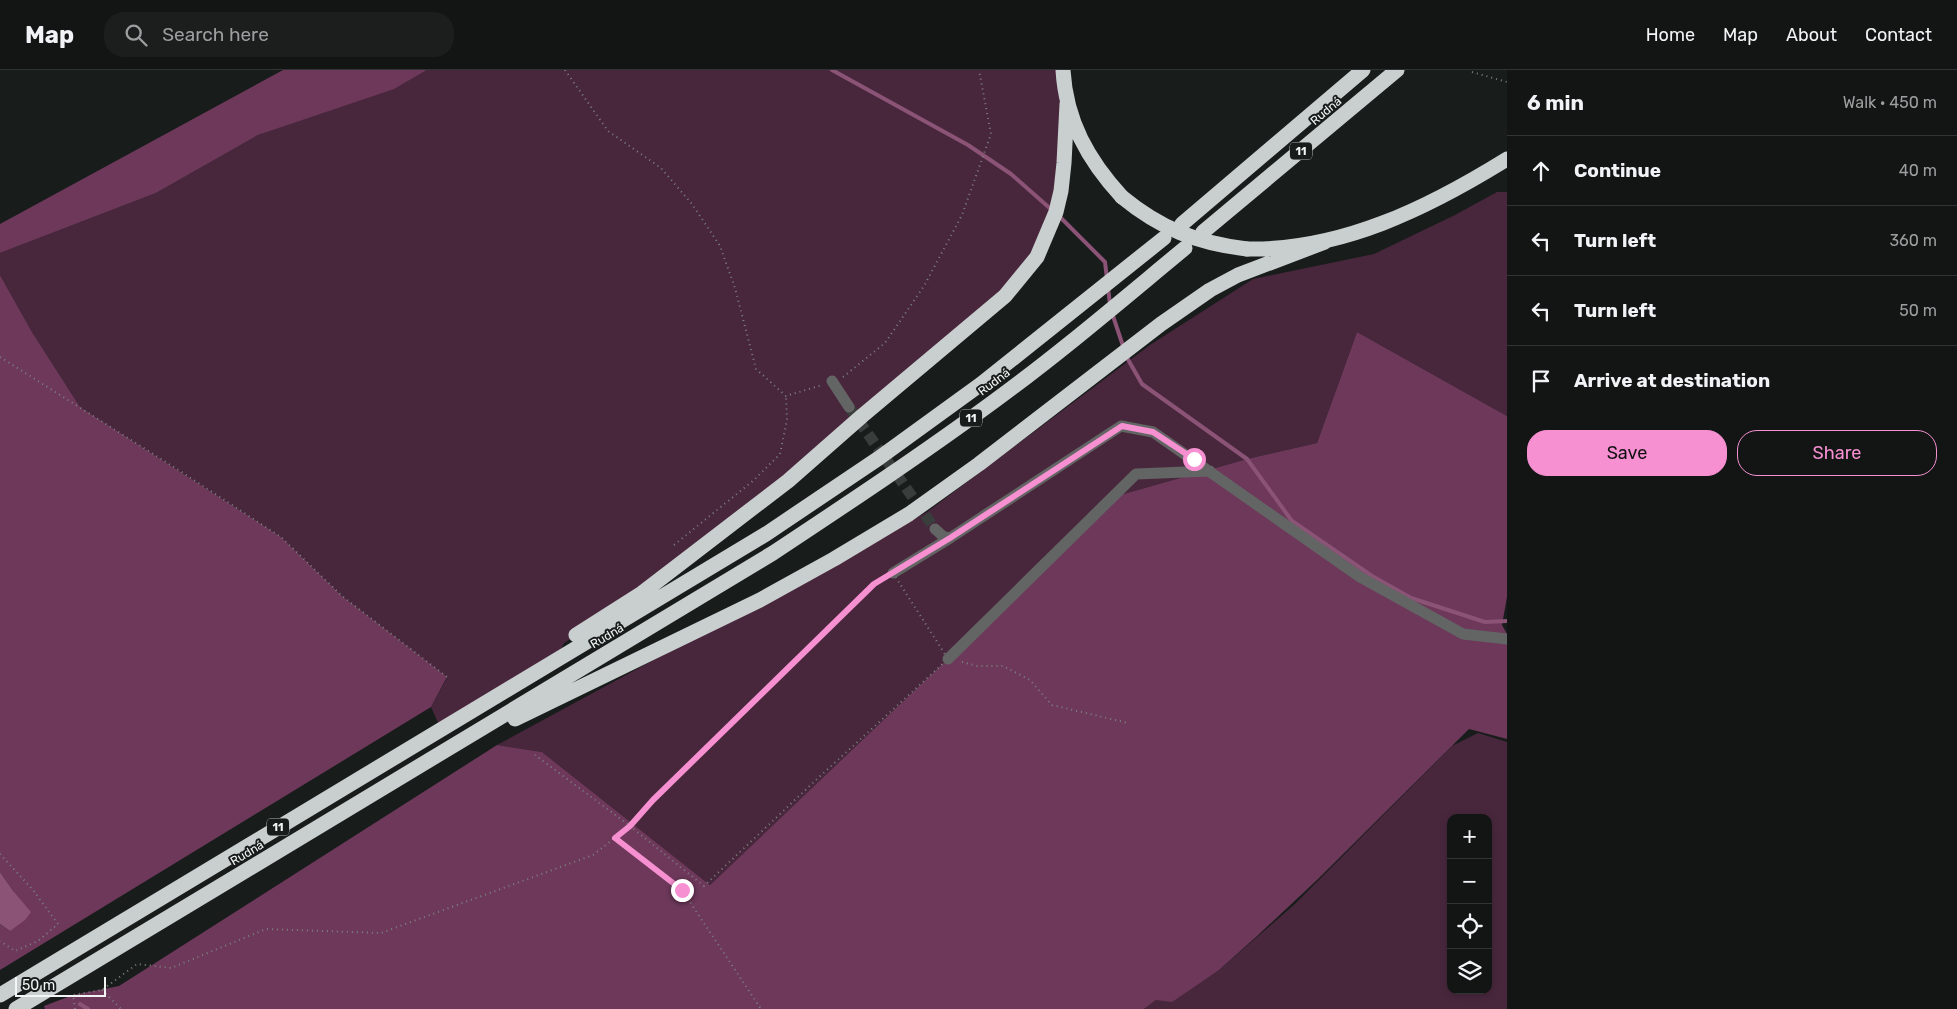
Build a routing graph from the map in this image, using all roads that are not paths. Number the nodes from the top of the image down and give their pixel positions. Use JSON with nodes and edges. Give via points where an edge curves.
{"nodes":[{"id":1,"x":1063,"y":70,"type":"edge"},
{"id":2,"x":1363,"y":70,"type":"edge"},
{"id":3,"x":1398,"y":70,"type":"edge"},
{"id":4,"x":1067,"y":104,"type":"junction"},
{"id":5,"x":1507,"y":159,"type":"edge"},
{"id":6,"x":1507,"y":167,"type":"edge"},
{"id":7,"x":1482,"y":173,"type":"junction"},
{"id":8,"x":1182,"y":224,"type":"dead end"},
{"id":9,"x":1203,"y":232,"type":"dead end"},
{"id":10,"x":1164,"y":238,"type":"dead end"},
{"id":11,"x":1324,"y":242,"type":"junction"},
{"id":12,"x":1185,"y":248,"type":"dead end"},
{"id":13,"x":832,"y":382,"type":"road end"},
{"id":14,"x":849,"y":407,"type":"tunnel mouth"},
{"id":15,"x":1210,"y":471,"type":"junction"},
{"id":16,"x":935,"y":529,"type":"tunnel mouth"},
{"id":17,"x":950,"y":538,"type":"junction"},
{"id":18,"x":893,"y":573,"type":"road end"},
{"id":19,"x":1507,"y":639,"type":"edge"},
{"id":20,"x":556,"y":659,"type":"junction"},
{"id":21,"x":953,"y":659,"type":"road end"},
{"id":22,"x":435,"y":757,"type":"junction"},
{"id":23,"x":0,"y":995,"type":"edge"},
{"id":24,"x":16,"y":1009,"type":"edge"}],
"edges":[{"from":1,"to":4,"type":"highway"},
{"from":2,"to":8,"type":"highway","name":"Rudná","number":"11"},
{"from":3,"to":9,"type":"highway","name":"Rudná","number":"11"},
{"from":4,"to":11,"type":"highway","bridge":true,"via":[[1089,156],[1104,178],[1145,215],[1176,232],[1212,244],[1247,249],[1287,248]]},
{"from":4,"to":20,"type":"highway","via":[[1064,163],[1056,212],[1037,257],[1005,296],[788,481],[642,593],[564,643]]},
{"from":5,"to":7,"type":"highway"},
{"from":6,"to":7,"type":"highway"},
{"from":7,"to":11,"type":"highway","via":[[1415,209]]},
{"from":10,"to":20,"type":"highway","name":"Rudná","number":"11","via":[[1019,355],[879,458],[766,534]]},
{"from":11,"to":22,"type":"highway","via":[[1238,275],[1210,290],[979,464],[909,514],[834,559],[760,600]]},
{"from":12,"to":22,"type":"highway","name":"Rudná","number":"11","via":[[1056,354],[888,477],[774,553]]},
{"from":13,"to":14,"type":"lane"},
{"from":15,"to":17,"type":"lane","via":[[1153,432],[1122,426]]},
{"from":15,"to":19,"type":"lane","via":[[1360,577],[1463,634]]},
{"from":15,"to":21,"type":"lane","via":[[1136,474]]},
{"from":16,"to":17,"type":"lane"},
{"from":17,"to":18,"type":"lane"},
{"from":20,"to":23,"type":"highway","name":"Rudná","number":"11"},
{"from":22,"to":24,"type":"highway","name":"Rudná","number":"11"}]}
